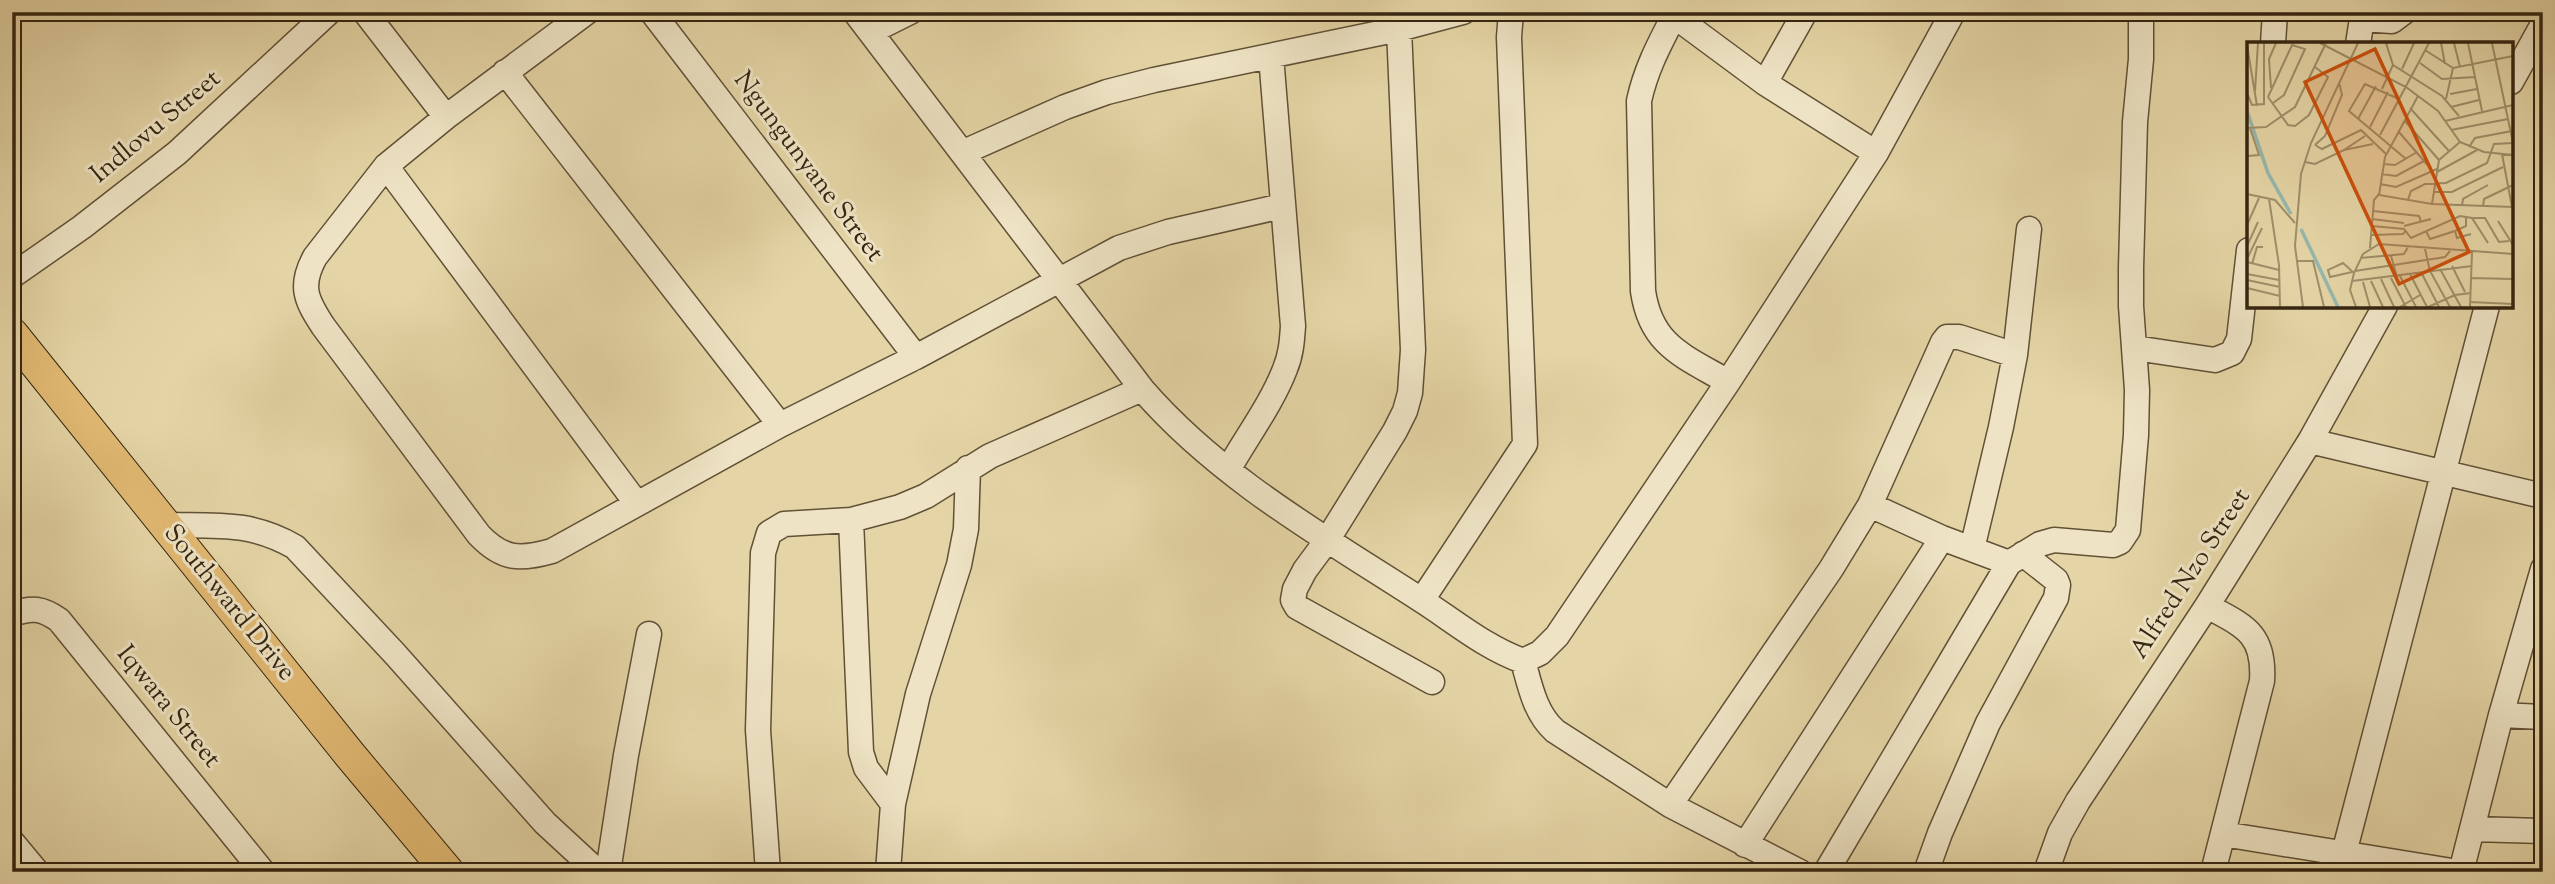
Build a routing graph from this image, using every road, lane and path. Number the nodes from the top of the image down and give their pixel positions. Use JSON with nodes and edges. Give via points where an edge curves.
{"nodes":[{"id":1,"x":329,"y":12,"type":"edge"},
{"id":2,"x":365,"y":12,"type":"edge"},
{"id":3,"x":587,"y":12,"type":"edge"},
{"id":4,"x":652,"y":12,"type":"edge"},
{"id":5,"x":855,"y":12,"type":"edge"},
{"id":6,"x":910,"y":12,"type":"edge"},
{"id":7,"x":1463,"y":12,"type":"edge"},
{"id":8,"x":1511,"y":12,"type":"edge"},
{"id":9,"x":1805,"y":12,"type":"edge"},
{"id":10,"x":1953,"y":12,"type":"edge"},
{"id":11,"x":2141,"y":12,"type":"edge"},
{"id":12,"x":2275,"y":12,"type":"edge"},
{"id":13,"x":2404,"y":12,"type":"edge"},
{"id":14,"x":1673,"y":13,"type":"edge"},
{"id":15,"x":2363,"y":15,"type":"edge"},
{"id":16,"x":2543,"y":24,"type":"edge"},
{"id":17,"x":1399,"y":29,"type":"junction"},
{"id":18,"x":870,"y":32,"type":"junction"},
{"id":19,"x":2273,"y":42,"type":"edge"},
{"id":20,"x":2358,"y":42,"type":"edge"},
{"id":21,"x":1270,"y":56,"type":"junction"},
{"id":22,"x":505,"y":72,"type":"junction"},
{"id":23,"x":2513,"y":78,"type":"edge"},
{"id":24,"x":1765,"y":83,"type":"junction"},
{"id":25,"x":446,"y":117,"type":"junction"},
{"id":26,"x":964,"y":152,"type":"junction"},
{"id":27,"x":1876,"y":153,"type":"junction"},
{"id":28,"x":386,"y":166,"type":"junction"},
{"id":29,"x":1282,"y":206,"type":"junction"},
{"id":30,"x":2029,"y":229,"type":"dead end"},
{"id":31,"x":2247,"y":268,"type":"edge"},
{"id":32,"x":12,"y":276,"type":"edge"},
{"id":33,"x":1062,"y":281,"type":"junction"},
{"id":34,"x":2384,"y":308,"type":"edge"},
{"id":35,"x":2486,"y":308,"type":"edge"},
{"id":36,"x":12,"y":334,"type":"edge"},
{"id":37,"x":2135,"y":348,"type":"junction"},
{"id":38,"x":2015,"y":355,"type":"junction"},
{"id":39,"x":916,"y":358,"type":"junction"},
{"id":40,"x":1728,"y":382,"type":"junction"},
{"id":41,"x":1142,"y":389,"type":"junction"},
{"id":42,"x":780,"y":425,"type":"junction"},
{"id":43,"x":2310,"y":441,"type":"junction"},
{"id":44,"x":968,"y":468,"type":"junction"},
{"id":45,"x":1228,"y":470,"type":"junction"},
{"id":46,"x":2444,"y":473,"type":"junction"},
{"id":47,"x":2543,"y":496,"type":"edge"},
{"id":48,"x":637,"y":504,"type":"junction"},
{"id":49,"x":1870,"y":505,"type":"junction"},
{"id":50,"x":851,"y":520,"type":"junction"},
{"id":51,"x":166,"y":525,"type":"junction"},
{"id":52,"x":1942,"y":538,"type":"junction"},
{"id":53,"x":1328,"y":539,"type":"junction"},
{"id":54,"x":1972,"y":549,"type":"junction"},
{"id":55,"x":2016,"y":558,"type":"junction"},
{"id":56,"x":2543,"y":569,"type":"edge"},
{"id":57,"x":1422,"y":600,"type":"junction"},
{"id":58,"x":2538,"y":603,"type":"edge"},
{"id":59,"x":2207,"y":607,"type":"junction"},
{"id":60,"x":12,"y":614,"type":"edge"},
{"id":61,"x":649,"y":634,"type":"dead end"},
{"id":62,"x":1523,"y":661,"type":"junction"},
{"id":63,"x":1432,"y":682,"type":"dead end"},
{"id":64,"x":2501,"y":715,"type":"junction"},
{"id":65,"x":2543,"y":717,"type":"edge"},
{"id":66,"x":892,"y":804,"type":"junction"},
{"id":67,"x":1670,"y":806,"type":"junction"},
{"id":68,"x":2472,"y":830,"type":"junction"},
{"id":69,"x":2543,"y":831,"type":"edge"},
{"id":70,"x":2223,"y":834,"type":"junction"},
{"id":71,"x":12,"y":842,"type":"edge"},
{"id":72,"x":1745,"y":845,"type":"junction"},
{"id":73,"x":2341,"y":863,"type":"edge"},
{"id":74,"x":37,"y":872,"type":"edge"},
{"id":75,"x":263,"y":872,"type":"edge"},
{"id":76,"x":448,"y":872,"type":"edge"},
{"id":77,"x":598,"y":872,"type":"edge"},
{"id":78,"x":608,"y":872,"type":"edge"},
{"id":79,"x":768,"y":872,"type":"edge"},
{"id":80,"x":888,"y":872,"type":"edge"},
{"id":81,"x":1800,"y":872,"type":"edge"},
{"id":82,"x":1826,"y":872,"type":"edge"},
{"id":83,"x":1926,"y":872,"type":"edge"},
{"id":84,"x":2046,"y":872,"type":"edge"},
{"id":85,"x":2213,"y":872,"type":"edge"},
{"id":86,"x":2460,"y":872,"type":"edge"}],
"edges":[{"from":1,"to":32,"type":"street","name":"Indlovu Street","via":[[177,153]]},
{"from":2,"to":25,"type":"street"},
{"from":3,"to":22,"type":"street"},
{"from":4,"to":39,"type":"street","name":"Ngungunyane Street"},
{"from":5,"to":18,"type":"street"},
{"from":6,"to":18,"type":"street"},
{"from":7,"to":17,"type":"street"},
{"from":8,"to":57,"type":"street","via":[[1525,444]]},
{"from":9,"to":24,"type":"street"},
{"from":10,"to":27,"type":"street"},
{"from":11,"to":37,"type":"street","via":[[2131,268]]},
{"from":12,"to":19,"type":"street"},
{"from":13,"to":15,"type":"street","via":[[2392,20]]},
{"from":14,"to":24,"type":"street"},
{"from":14,"to":40,"type":"street","via":[[1639,101],[1643,291],[1660,337]]},
{"from":15,"to":20,"type":"street"},
{"from":16,"to":23,"type":"street"},
{"from":17,"to":21,"type":"street"},
{"from":17,"to":53,"type":"street","via":[[1413,350],[1410,393],[1395,430]]},
{"from":18,"to":26,"type":"street"},
{"from":21,"to":26,"type":"street","via":[[1107,92]]},
{"from":21,"to":29,"type":"street"},
{"from":22,"to":25,"type":"street"},
{"from":22,"to":42,"type":"street"},
{"from":24,"to":27,"type":"street"},
{"from":25,"to":28,"type":"street"},
{"from":26,"to":33,"type":"street"},
{"from":27,"to":40,"type":"street"},
{"from":28,"to":48,"type":"street"},
{"from":28,"to":48,"type":"street","via":[[308,271],[305,291],[323,326],[491,548],[512,557],[552,551]]},
{"from":29,"to":33,"type":"street","via":[[1143,239]]},
{"from":29,"to":45,"type":"street","via":[[1291,350],[1285,370]]},
{"from":30,"to":38,"type":"street"},
{"from":31,"to":37,"type":"street","via":[[2239,339],[2232,354],[2215,360]]},
{"from":33,"to":39,"type":"street"},
{"from":33,"to":41,"type":"street"},
{"from":34,"to":43,"type":"street","name":"Alfred Nzo Street"},
{"from":35,"to":46,"type":"street"},
{"from":36,"to":51,"type":"main road","name":"Southward Drive"},
{"from":37,"to":55,"type":"street","via":[[2136,435],[2125,537],[2113,545],[2054,540]]},
{"from":38,"to":49,"type":"street","via":[[1947,337]]},
{"from":38,"to":54,"type":"street"},
{"from":39,"to":42,"type":"street"},
{"from":40,"to":62,"type":"street","via":[[1557,636],[1540,653]]},
{"from":41,"to":44,"type":"street"},
{"from":41,"to":45,"type":"street","via":[[1196,446]]},
{"from":42,"to":48,"type":"street"},
{"from":43,"to":46,"type":"street"},
{"from":43,"to":59,"type":"street","name":"Alfred Nzo Street"},
{"from":44,"to":50,"type":"street","via":[[926,496]]},
{"from":44,"to":66,"type":"street","via":[[966,529],[959,565],[918,694]]},
{"from":45,"to":53,"type":"street"},
{"from":46,"to":47,"type":"street"},
{"from":46,"to":73,"type":"street"},
{"from":49,"to":52,"type":"street"},
{"from":49,"to":67,"type":"street"},
{"from":50,"to":66,"type":"street","via":[[860,752]]},
{"from":50,"to":79,"type":"street","via":[[784,524],[764,542],[758,730]]},
{"from":51,"to":76,"type":"main road","name":"Southward Drive"},
{"from":51,"to":77,"type":"street","via":[[257,529],[295,547],[545,823]]},
{"from":52,"to":54,"type":"street"},
{"from":52,"to":72,"type":"street"},
{"from":53,"to":57,"type":"street"},
{"from":53,"to":63,"type":"street","via":[[1295,589],[1297,607]]},
{"from":54,"to":55,"type":"street"},
{"from":55,"to":82,"type":"street"},
{"from":55,"to":83,"type":"street","via":[[2056,580],[2056,598],[1988,723]]},
{"from":56,"to":58,"type":"street"},
{"from":57,"to":62,"type":"street","via":[[1490,646]]},
{"from":58,"to":64,"type":"street"},
{"from":59,"to":70,"type":"street","via":[[2246,627],[2263,660],[2262,681]]},
{"from":59,"to":84,"type":"street","name":"Alfred Nzo Street","via":[[2078,801]]},
{"from":60,"to":75,"type":"street","name":"Iqwara Street","via":[[39,608],[59,620]]},
{"from":61,"to":78,"type":"street"},
{"from":62,"to":67,"type":"street","via":[[1545,722]]},
{"from":64,"to":65,"type":"street"},
{"from":64,"to":68,"type":"street"},
{"from":66,"to":80,"type":"street"},
{"from":67,"to":72,"type":"street"},
{"from":68,"to":69,"type":"street"},
{"from":68,"to":86,"type":"street"},
{"from":70,"to":73,"type":"street"},
{"from":70,"to":85,"type":"street"},
{"from":71,"to":74,"type":"street"},
{"from":72,"to":81,"type":"street"},
{"from":73,"to":86,"type":"street"}]}
